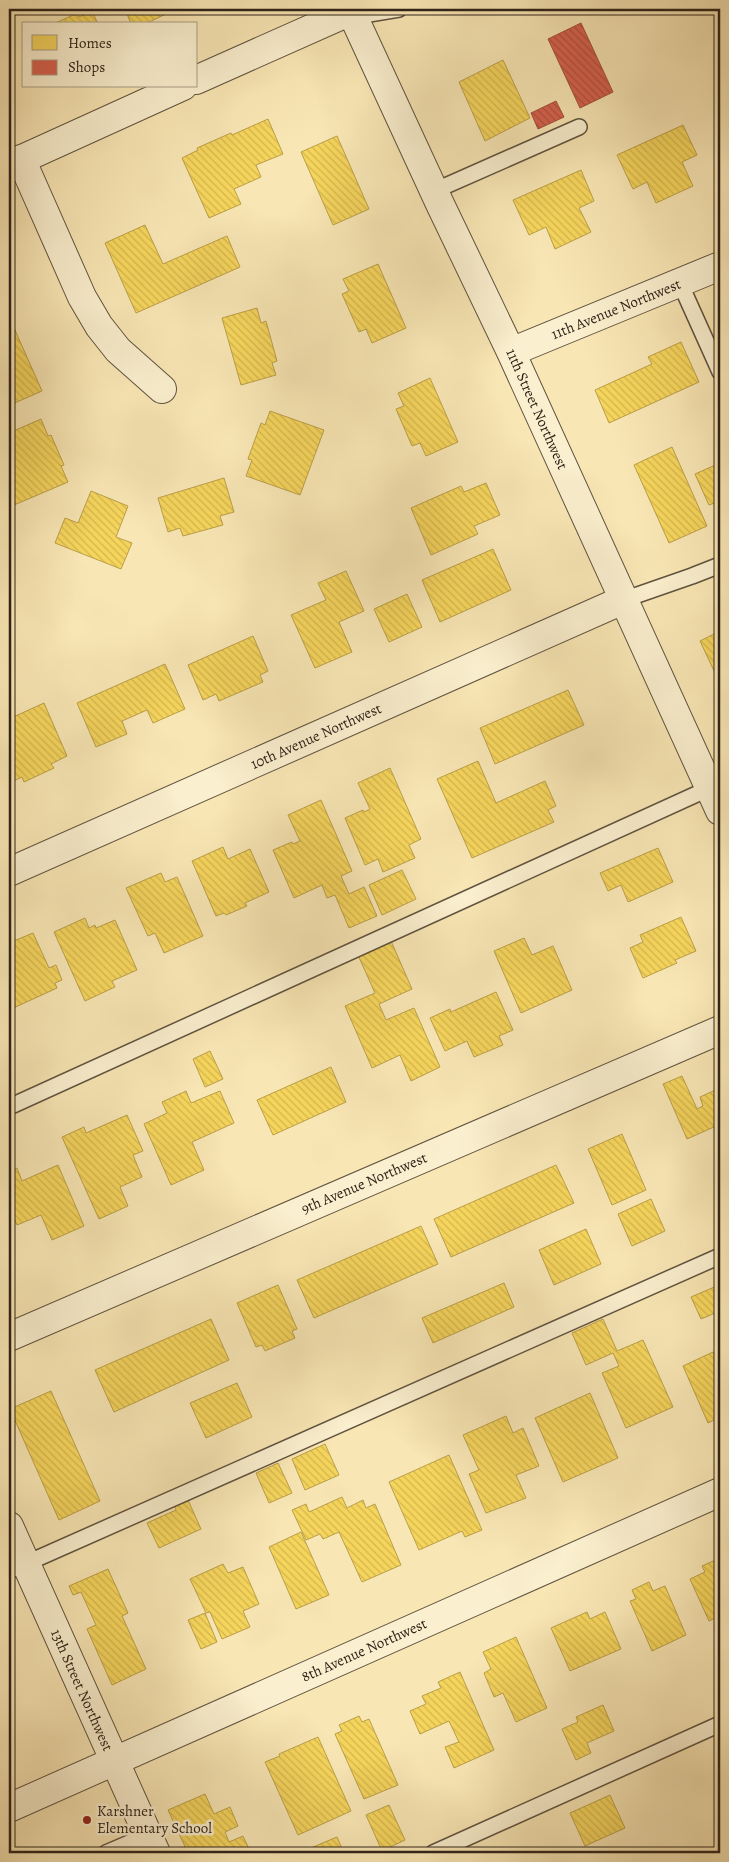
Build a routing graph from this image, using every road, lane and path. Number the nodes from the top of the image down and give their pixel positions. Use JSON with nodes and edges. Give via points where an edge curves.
{"nodes":[{"id":1,"x":399,"y":9,"type":"edge"},
{"id":2,"x":351,"y":10,"type":"edge"},
{"id":3,"x":198,"y":79,"type":"edge"},
{"id":4,"x":179,"y":88,"type":"edge"},
{"id":5,"x":579,"y":127,"type":"dead end"},
{"id":6,"x":15,"y":162,"type":"edge"},
{"id":7,"x":434,"y":191,"type":"junction"},
{"id":8,"x":720,"y":266,"type":"edge"},
{"id":9,"x":680,"y":283,"type":"junction"},
{"id":10,"x":511,"y":352,"type":"junction"},
{"id":11,"x":720,"y":372,"type":"edge"},
{"id":12,"x":162,"y":390,"type":"dead end"},
{"id":13,"x":720,"y":565,"type":"edge"},
{"id":14,"x":623,"y":600,"type":"junction"},
{"id":15,"x":715,"y":800,"type":"edge"},
{"id":16,"x":9,"y":872,"type":"edge"},
{"id":17,"x":720,"y":1030,"type":"edge"},
{"id":18,"x":9,"y":1107,"type":"edge"},
{"id":19,"x":720,"y":1256,"type":"edge"},
{"id":20,"x":9,"y":1336,"type":"edge"},
{"id":21,"x":720,"y":1492,"type":"edge"},
{"id":22,"x":9,"y":1526,"type":"edge"},
{"id":23,"x":17,"y":1567,"type":"edge"},
{"id":24,"x":720,"y":1724,"type":"edge"},
{"id":25,"x":114,"y":1760,"type":"junction"},
{"id":26,"x":9,"y":1808,"type":"edge"},
{"id":27,"x":152,"y":1844,"type":"edge"},
{"id":28,"x":106,"y":1853,"type":"edge"},
{"id":29,"x":433,"y":1853,"type":"edge"}],
"edges":[{"from":1,"to":2,"type":"lane","via":[[369,14]]},
{"from":2,"to":3,"type":"street"},
{"from":2,"to":7,"type":"street","name":"11th Street Northwest"},
{"from":4,"to":6,"type":"street"},
{"from":5,"to":7,"type":"lane"},
{"from":6,"to":12,"type":"street","via":[[94,319],[118,350]]},
{"from":7,"to":10,"type":"street","name":"11th Street Northwest"},
{"from":8,"to":9,"type":"street","name":"11th Avenue Northwest"},
{"from":9,"to":10,"type":"street","name":"11th Avenue Northwest"},
{"from":9,"to":11,"type":"lane"},
{"from":10,"to":14,"type":"street","name":"11th Street Northwest"},
{"from":13,"to":14,"type":"lane"},
{"from":14,"to":15,"type":"street","name":"11th Street Northwest"},
{"from":14,"to":16,"type":"street","name":"10th Avenue Northwest"},
{"from":15,"to":18,"type":"lane"},
{"from":17,"to":20,"type":"street","name":"9th Avenue Northwest"},
{"from":19,"to":23,"type":"lane"},
{"from":21,"to":25,"type":"street","name":"8th Avenue Northwest"},
{"from":22,"to":23,"type":"street","name":"13th Street Northwest"},
{"from":23,"to":25,"type":"street","name":"13th Street Northwest"},
{"from":24,"to":29,"type":"lane"},
{"from":25,"to":26,"type":"street","name":"8th Avenue Northwest"},
{"from":25,"to":27,"type":"street","name":"13th Street Northwest"},
{"from":27,"to":28,"type":"lane"}]}
